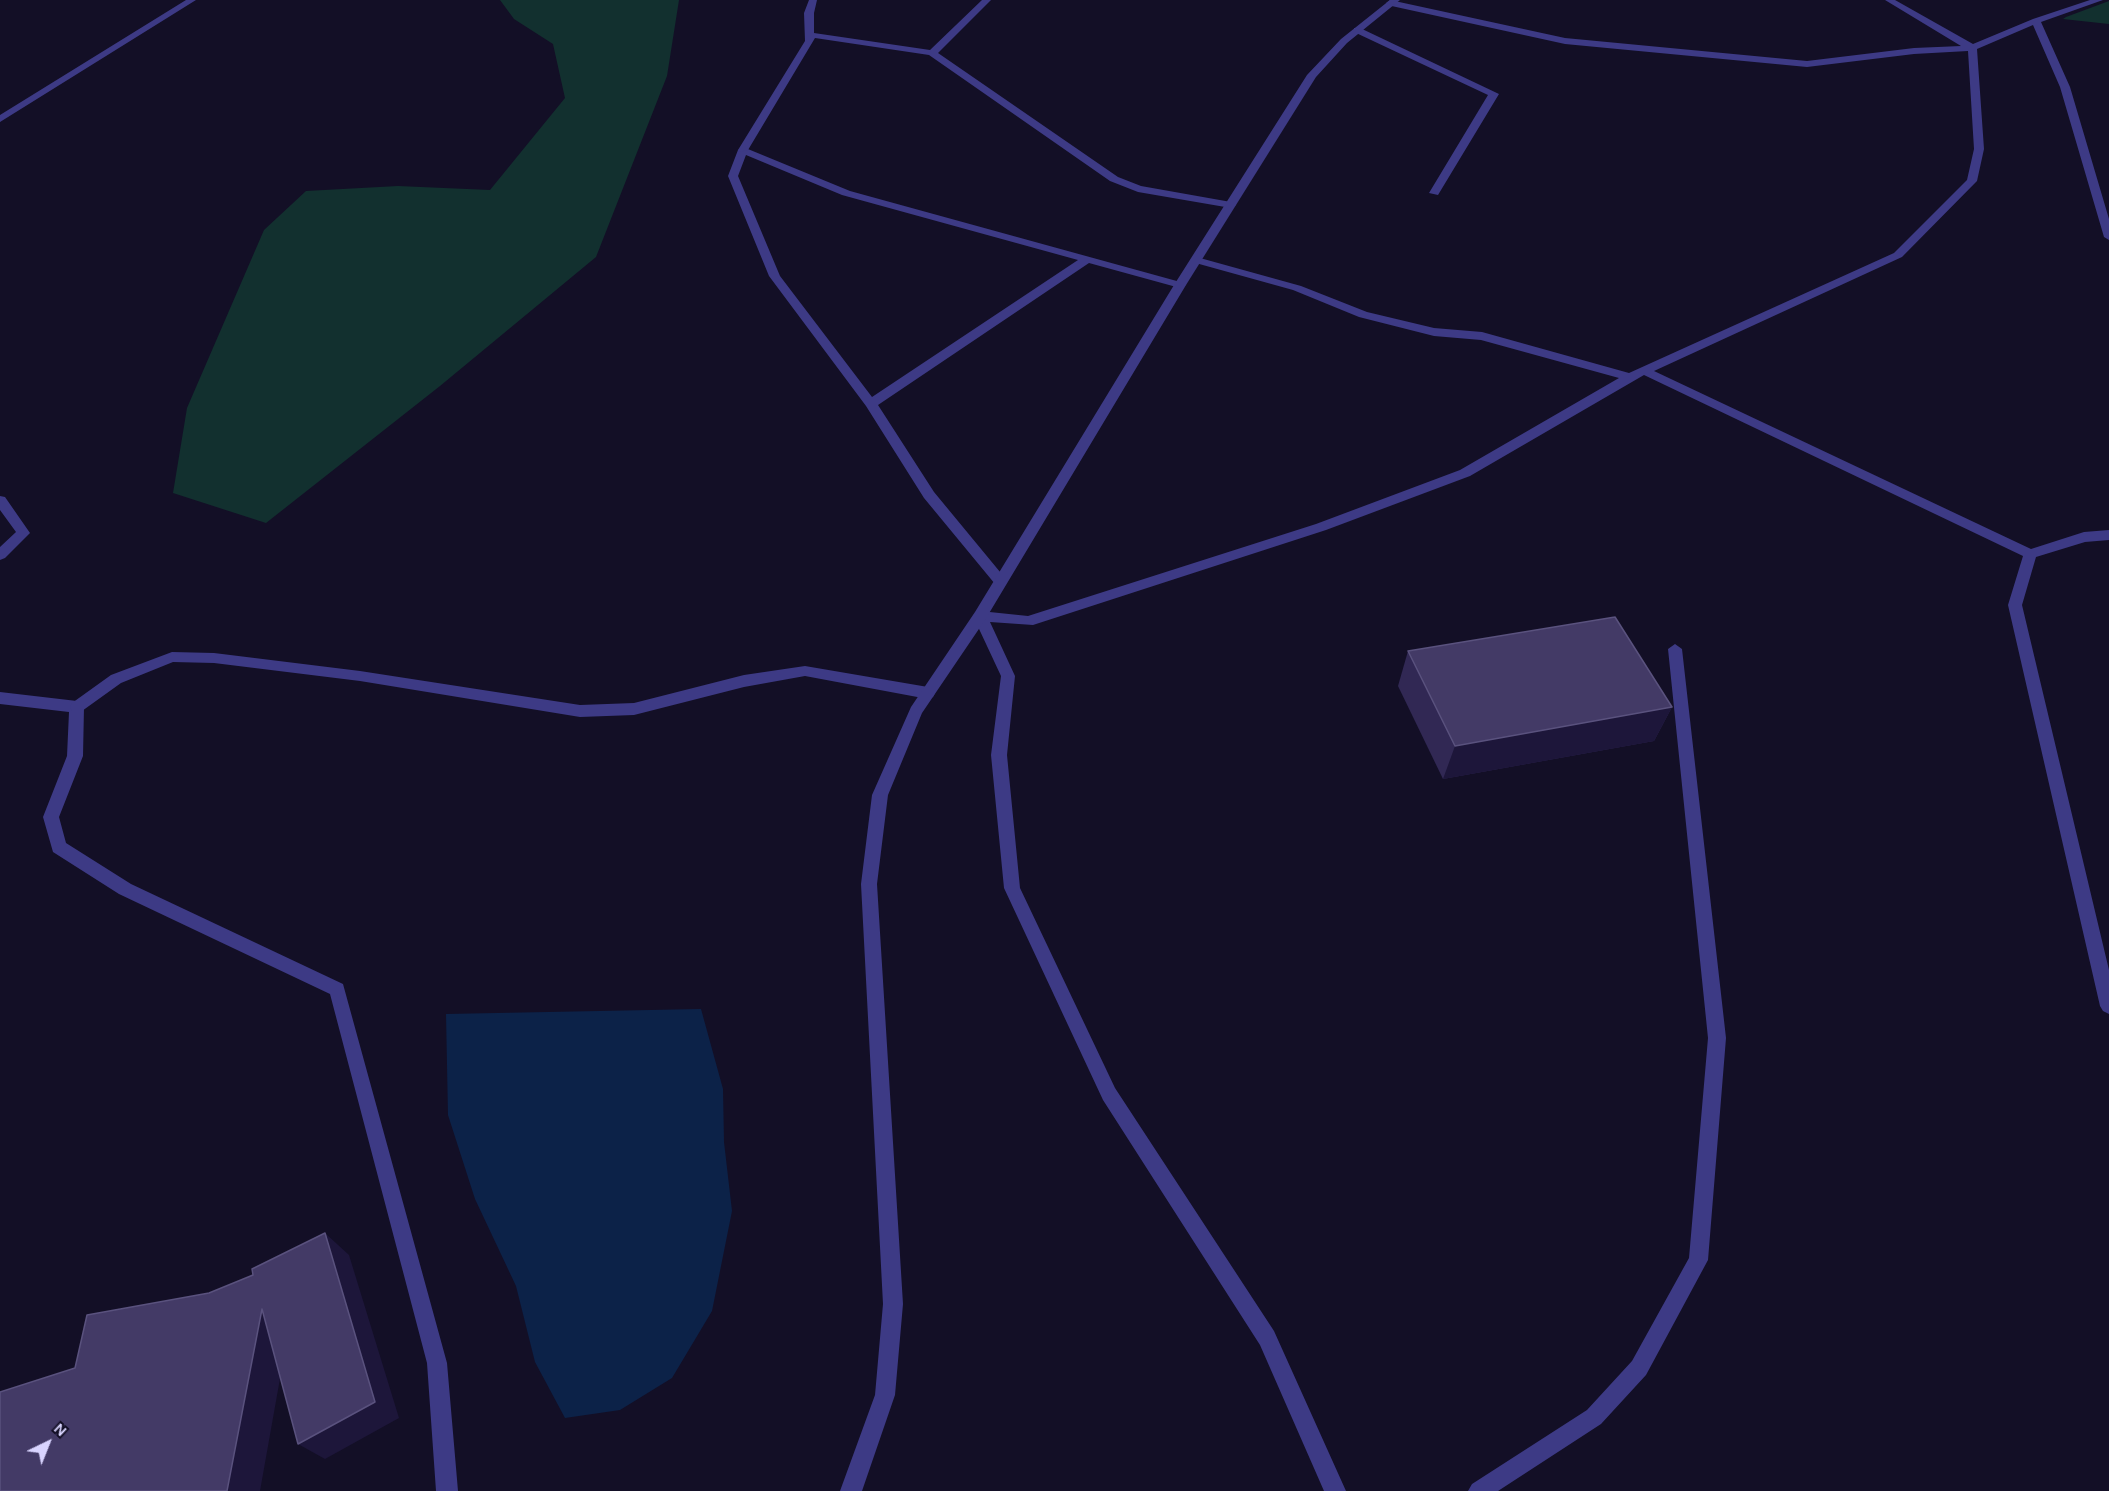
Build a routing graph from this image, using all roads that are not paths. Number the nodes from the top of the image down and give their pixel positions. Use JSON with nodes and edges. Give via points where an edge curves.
{"nodes":[{"id":1,"x":192,"y":0,"type":"edge"},
{"id":2,"x":813,"y":0,"type":"edge"},
{"id":3,"x":987,"y":0,"type":"edge"},
{"id":4,"x":1889,"y":0,"type":"edge"},
{"id":5,"x":2099,"y":0,"type":"edge"},
{"id":6,"x":1393,"y":2,"type":"edge"},
{"id":7,"x":2036,"y":21,"type":"junction"},
{"id":8,"x":1357,"y":30,"type":"junction"},
{"id":9,"x":810,"y":35,"type":"junction"},
{"id":10,"x":1972,"y":48,"type":"junction"},
{"id":11,"x":932,"y":53,"type":"junction"},
{"id":12,"x":0,"y":119,"type":"edge"},
{"id":13,"x":743,"y":150,"type":"junction"},
{"id":14,"x":1434,"y":193,"type":"dead end"},
{"id":15,"x":1231,"y":205,"type":"junction"},
{"id":16,"x":2109,"y":237,"type":"edge"},
{"id":17,"x":1086,"y":260,"type":"junction"},
{"id":18,"x":1196,"y":260,"type":"junction"},
{"id":19,"x":1180,"y":285,"type":"junction"},
{"id":20,"x":1644,"y":371,"type":"junction"},
{"id":21,"x":1630,"y":377,"type":"junction"},
{"id":22,"x":871,"y":404,"type":"junction"},
{"id":23,"x":0,"y":500,"type":"edge"},
{"id":24,"x":2109,"y":535,"type":"edge"},
{"id":25,"x":2030,"y":554,"type":"junction"},
{"id":26,"x":0,"y":555,"type":"edge"},
{"id":27,"x":1000,"y":580,"type":"junction"},
{"id":28,"x":980,"y":616,"type":"junction"},
{"id":29,"x":1675,"y":649,"type":"dead end"},
{"id":30,"x":928,"y":693,"type":"junction"},
{"id":31,"x":0,"y":698,"type":"edge"},
{"id":32,"x":77,"y":706,"type":"junction"},
{"id":33,"x":2106,"y":981,"type":"edge"},
{"id":34,"x":2109,"y":1006,"type":"edge"},
{"id":35,"x":447,"y":1491,"type":"edge"},
{"id":36,"x":851,"y":1491,"type":"edge"},
{"id":37,"x":1335,"y":1491,"type":"edge"},
{"id":38,"x":1479,"y":1491,"type":"edge"}],
"edges":[{"from":1,"to":12,"type":"street"},
{"from":2,"to":9,"type":"street"},
{"from":3,"to":11,"type":"street"},
{"from":4,"to":10,"type":"street"},
{"from":5,"to":7,"type":"street"},
{"from":6,"to":8,"type":"street"},
{"from":6,"to":10,"type":"street","via":[[1565,41],[1807,64]]},
{"from":7,"to":10,"type":"street"},
{"from":7,"to":16,"type":"street","via":[[2065,87]]},
{"from":8,"to":14,"type":"street","via":[[1494,94]]},
{"from":8,"to":15,"type":"street","via":[[1312,75]]},
{"from":9,"to":11,"type":"street"},
{"from":9,"to":13,"type":"street"},
{"from":10,"to":20,"type":"street","via":[[1979,149],[1972,181],[1898,255]]},
{"from":11,"to":15,"type":"street","via":[[1114,179],[1138,189]]},
{"from":13,"to":17,"type":"street","via":[[846,193]]},
{"from":13,"to":22,"type":"street","via":[[733,177],[775,276]]},
{"from":15,"to":18,"type":"street"},
{"from":17,"to":19,"type":"street"},
{"from":17,"to":22,"type":"street"},
{"from":18,"to":19,"type":"street"},
{"from":18,"to":21,"type":"street","via":[[1297,288],[1363,315],[1434,332],[1482,336]]},
{"from":19,"to":27,"type":"street"},
{"from":20,"to":21,"type":"street"},
{"from":20,"to":25,"type":"street"},
{"from":21,"to":28,"type":"street","via":[[1465,472],[1332,522],[1028,621]]},
{"from":22,"to":27,"type":"street","via":[[929,495]]},
{"from":23,"to":26,"type":"street","via":[[23,533]]},
{"from":24,"to":25,"type":"street","via":[[2084,537]]},
{"from":25,"to":33,"type":"street","via":[[2015,605]]},
{"from":27,"to":28,"type":"street"},
{"from":28,"to":30,"type":"street"},
{"from":28,"to":37,"type":"street","via":[[1008,676],[999,755],[1012,888],[1110,1094],[1267,1338]]},
{"from":29,"to":38,"type":"street","via":[[1717,1038],[1698,1260],[1639,1368],[1594,1417]]},
{"from":30,"to":32,"type":"street","via":[[805,671],[744,681],[633,709],[580,711],[360,676],[214,658],[172,657],[116,679]]},
{"from":30,"to":36,"type":"street","via":[[916,711],[880,795],[869,884],[893,1304],[885,1395]]},
{"from":31,"to":32,"type":"street"},
{"from":32,"to":35,"type":"street","via":[[75,756],[51,817],[59,847],[125,889],[337,989],[437,1363]]},
{"from":33,"to":34,"type":"street"}]}
